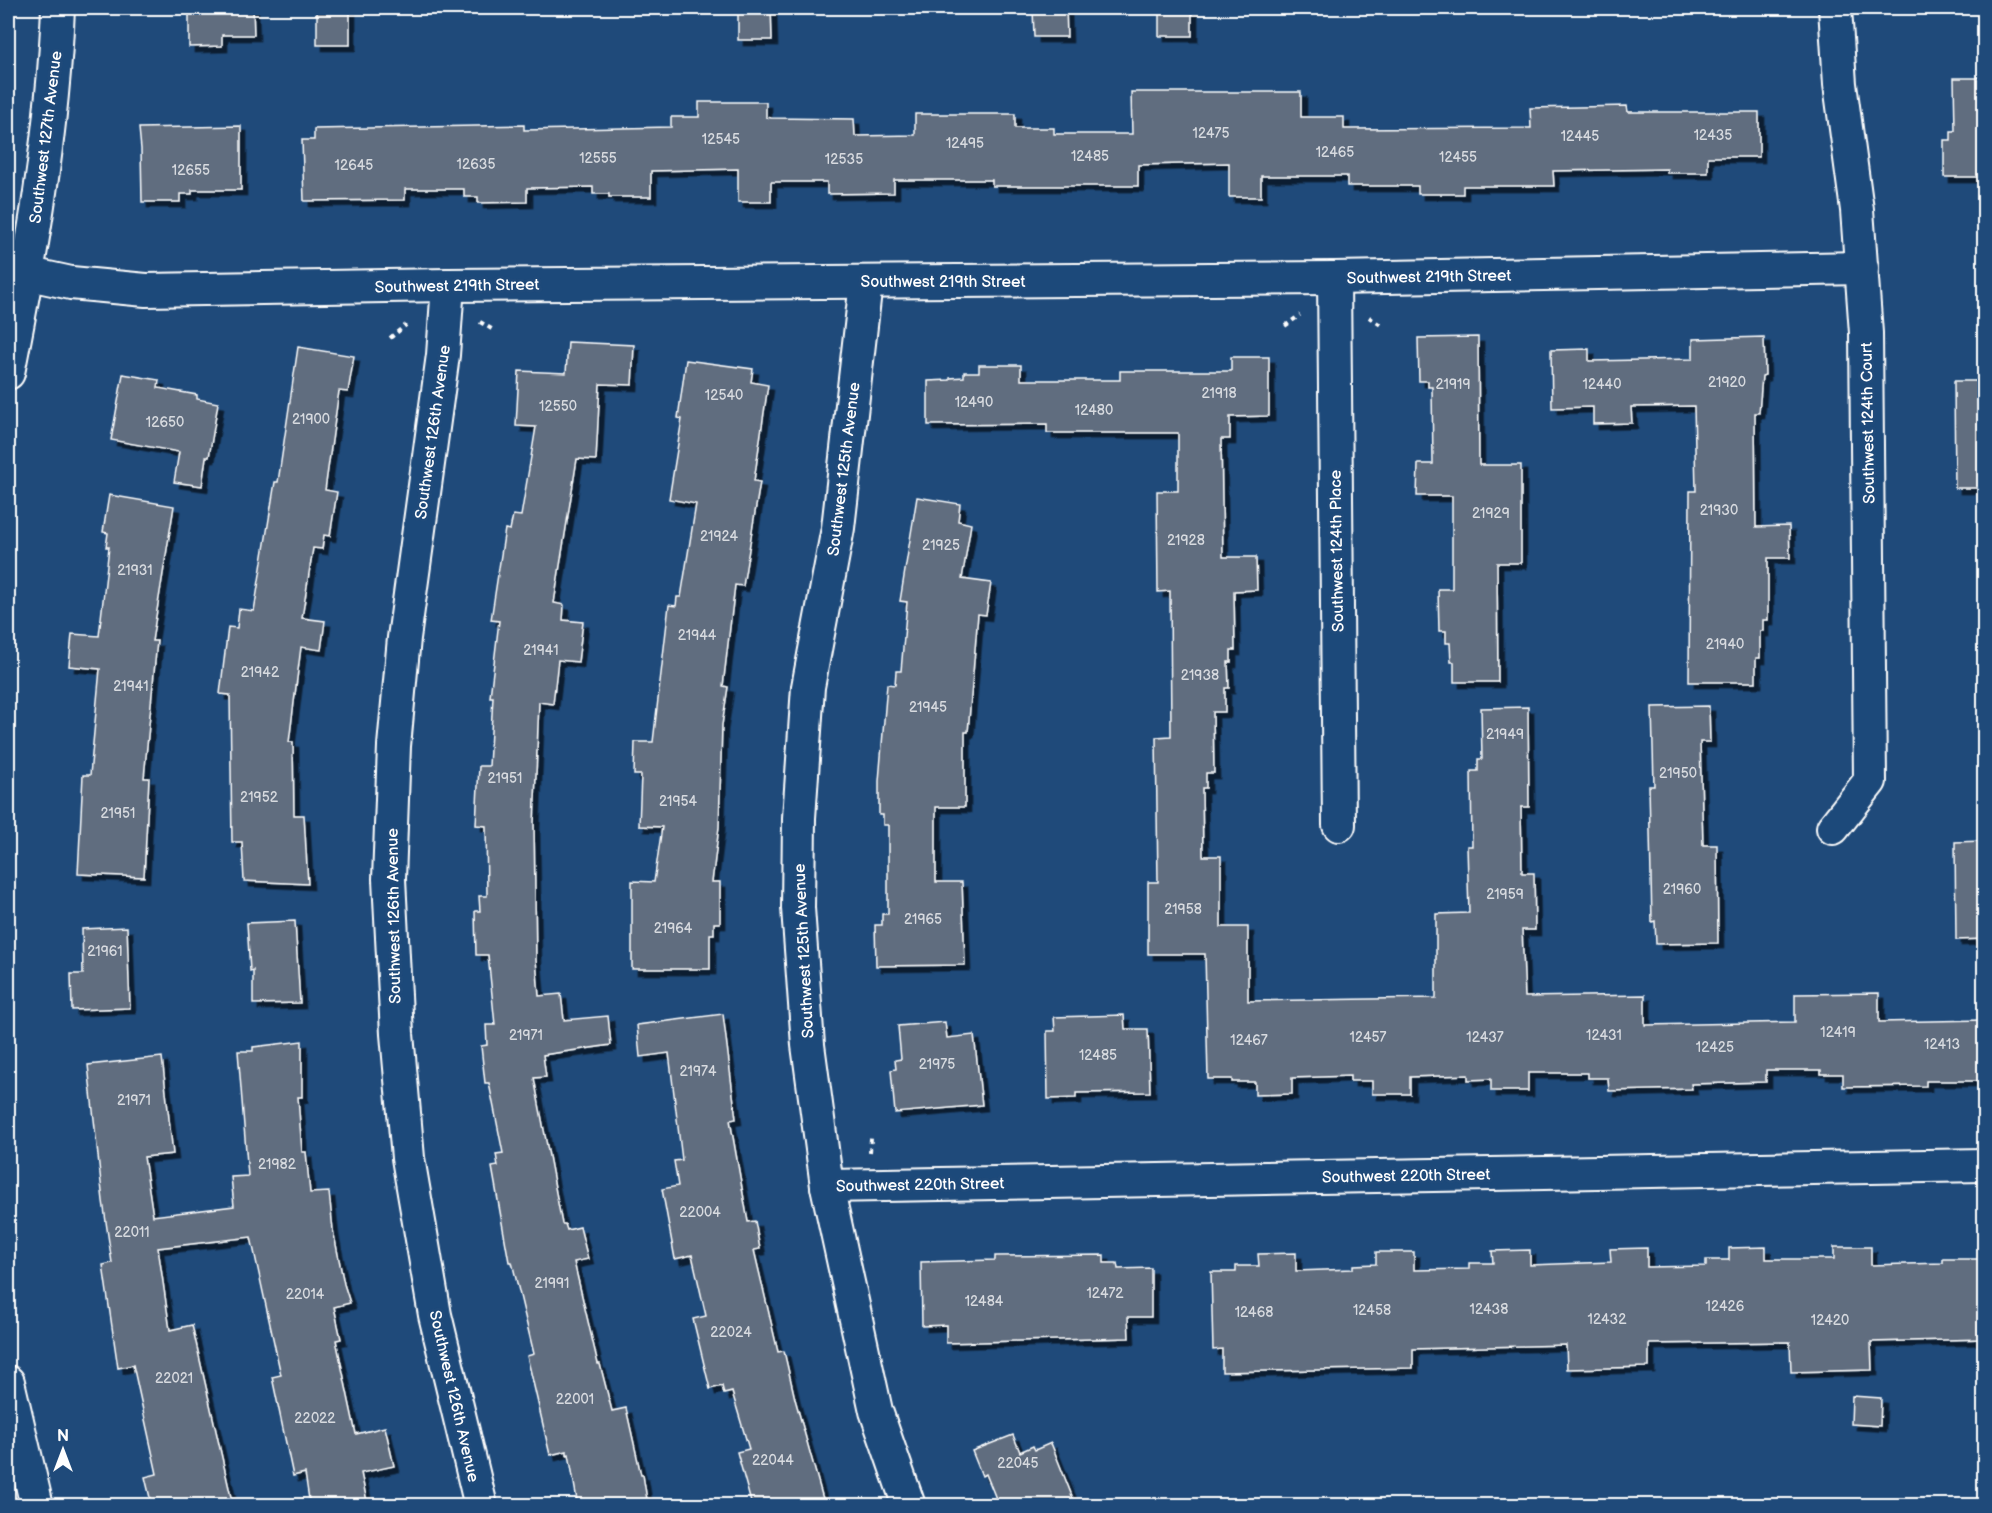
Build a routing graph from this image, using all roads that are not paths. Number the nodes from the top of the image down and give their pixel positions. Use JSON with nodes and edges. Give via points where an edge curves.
{"nodes":[{"id":1,"x":58,"y":8,"type":"edge"},
{"id":2,"x":1835,"y":8,"type":"edge"},
{"id":3,"x":1862,"y":268,"type":"junction"},
{"id":4,"x":25,"y":273,"type":"junction"},
{"id":5,"x":1334,"y":278,"type":"junction"},
{"id":6,"x":866,"y":282,"type":"junction"},
{"id":7,"x":448,"y":285,"type":"junction"},
{"id":8,"x":8,"y":373,"type":"edge"},
{"id":9,"x":1339,"y":825,"type":"dead end"},
{"id":10,"x":1833,"y":828,"type":"dead end"},
{"id":11,"x":1984,"y":1165,"type":"edge"},
{"id":12,"x":827,"y":1186,"type":"junction"},
{"id":13,"x":8,"y":1382,"type":"edge"},
{"id":14,"x":37,"y":1506,"type":"edge"},
{"id":15,"x":481,"y":1506,"type":"edge"},
{"id":16,"x":909,"y":1506,"type":"edge"}],
"edges":[{"from":1,"to":4,"type":"street","name":"Southwest 127th Avenue","via":[[40,198]]},
{"from":2,"to":3,"type":"street","name":"Southwest 124th Court"},
{"from":3,"to":5,"type":"street","name":"Southwest 219th Street"},
{"from":3,"to":10,"type":"street","name":"Southwest 124th Court","via":[[1870,781]]},
{"from":4,"to":7,"type":"street","name":"Southwest 219th Street","via":[[71,283],[146,290]]},
{"from":4,"to":8,"type":"street","name":"Southwest 127th Avenue"},
{"from":5,"to":6,"type":"street","name":"Southwest 219th Street"},
{"from":5,"to":9,"type":"street","name":"Southwest 124th Place"},
{"from":6,"to":7,"type":"street","name":"Southwest 219th Street"},
{"from":6,"to":12,"type":"street","name":"Southwest 125th Avenue","via":[[838,528],[808,687],[799,818],[798,908],[808,1046]]},
{"from":7,"to":15,"type":"street","name":"Southwest 126th Avenue","via":[[443,355],[398,703],[389,879],[408,1158],[435,1315]]},
{"from":11,"to":12,"type":"street","name":"Southwest 220th Street"},
{"from":12,"to":16,"type":"street","name":"Southwest 125th Avenue","via":[[876,1411]]},
{"from":13,"to":14,"type":"street"}]}
